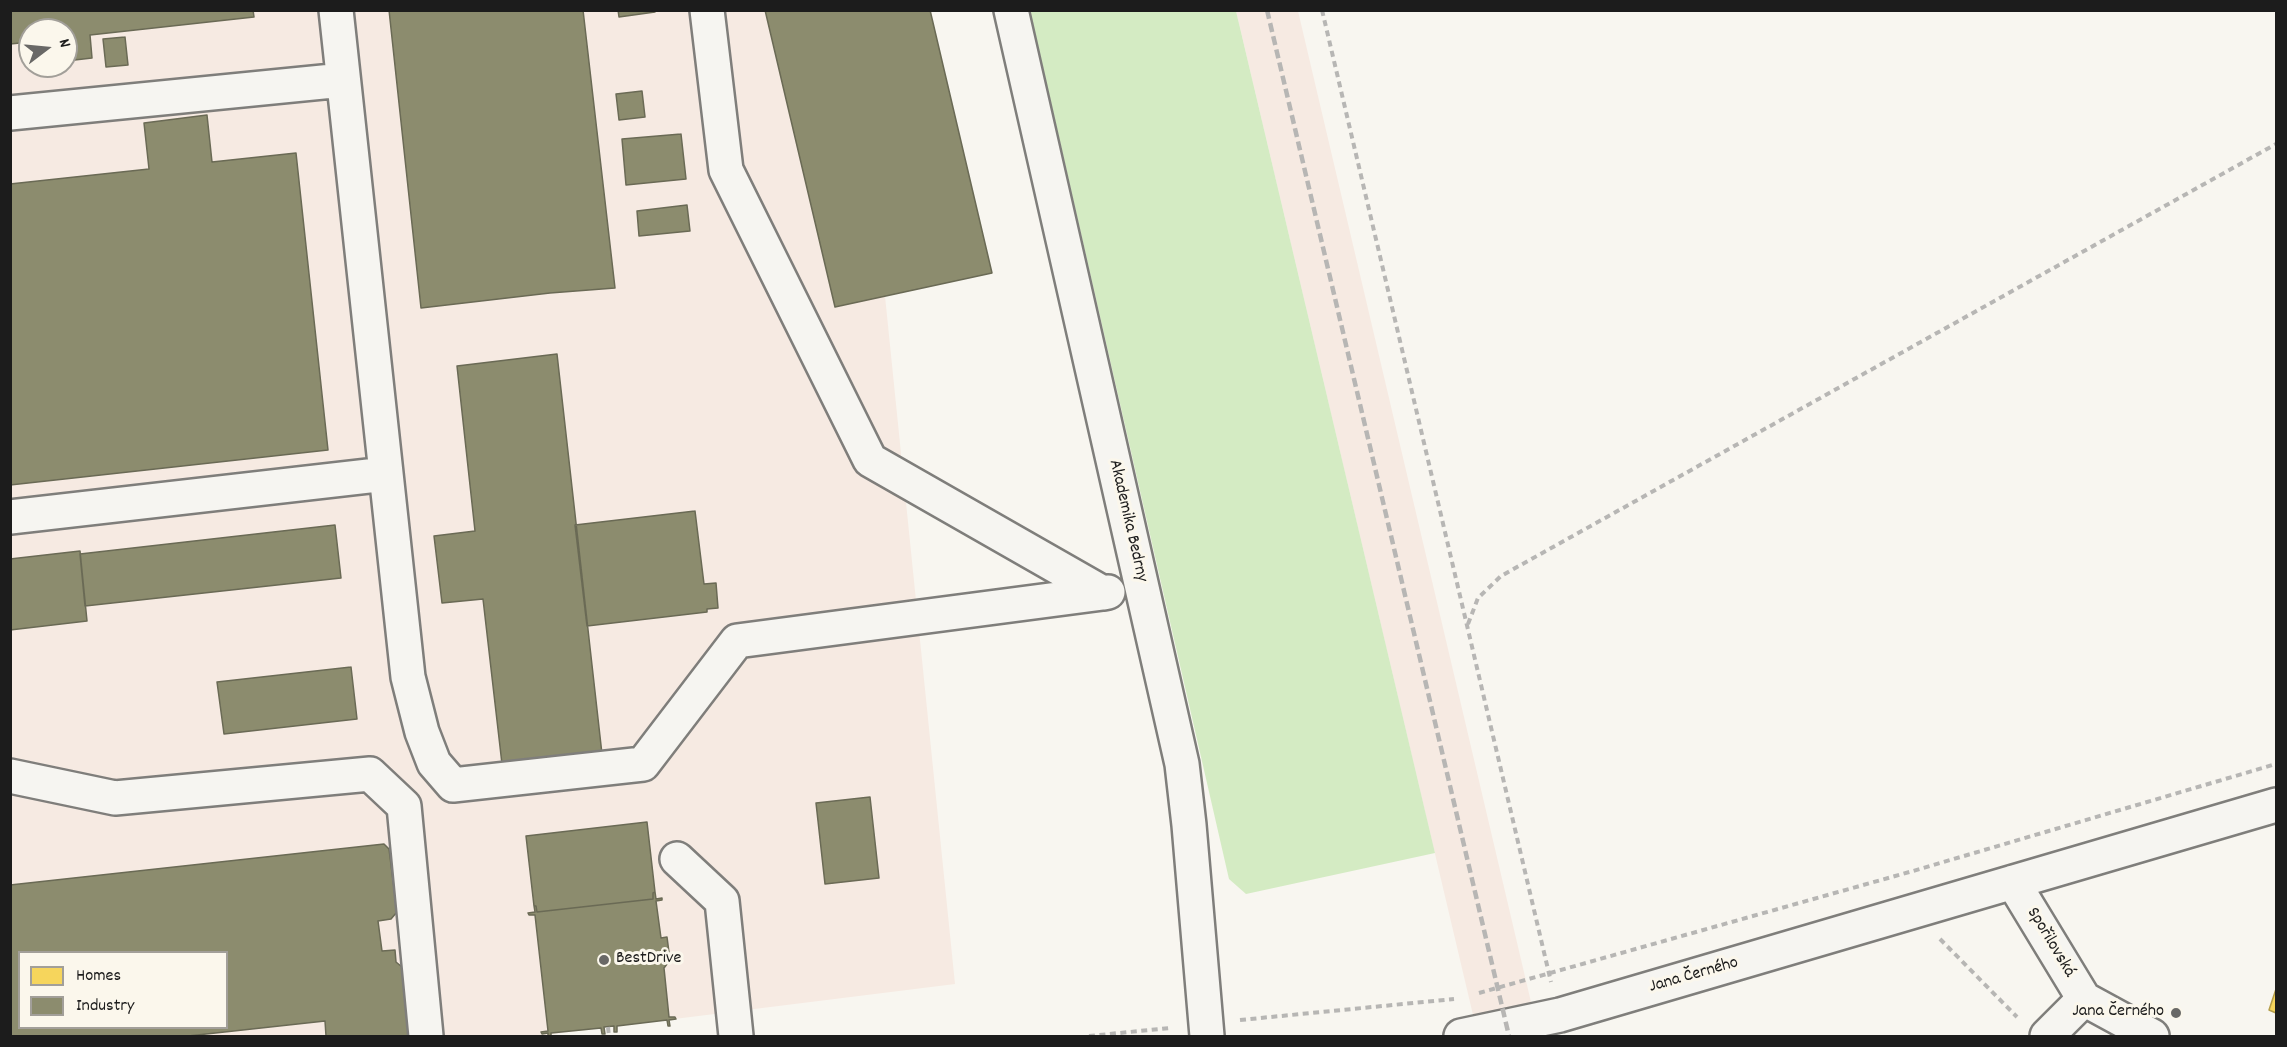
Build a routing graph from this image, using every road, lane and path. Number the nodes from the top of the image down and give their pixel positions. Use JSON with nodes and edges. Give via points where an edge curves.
{"nodes":[{"id":1,"x":336,"y":10,"type":"edge"},
{"id":2,"x":707,"y":10,"type":"edge"},
{"id":3,"x":1011,"y":10,"type":"edge"},
{"id":4,"x":1322,"y":10,"type":"edge"},
{"id":5,"x":343,"y":80,"type":"junction"},
{"id":6,"x":10,"y":113,"type":"edge"},
{"id":7,"x":2277,"y":144,"type":"edge"},
{"id":8,"x":386,"y":474,"type":"junction"},
{"id":9,"x":10,"y":517,"type":"edge"},
{"id":10,"x":1143,"y":588,"type":"junction"},
{"id":11,"x":1103,"y":593,"type":"junction"},
{"id":12,"x":1467,"y":626,"type":"junction"},
{"id":13,"x":2277,"y":764,"type":"edge"},
{"id":14,"x":10,"y":776,"type":"edge"},
{"id":15,"x":2277,"y":805,"type":"edge"},
{"id":16,"x":678,"y":859,"type":"dead end"},
{"id":17,"x":2013,"y":882,"type":"junction"},
{"id":18,"x":1934,"y":933,"type":"dead end"},
{"id":19,"x":1549,"y":974,"type":"junction"},
{"id":20,"x":1472,"y":995,"type":"dead end"},
{"id":21,"x":1460,"y":999,"type":"dead end"},
{"id":22,"x":2084,"y":999,"type":"junction"},
{"id":23,"x":1560,"y":1015,"type":"junction"},
{"id":24,"x":608,"y":1027,"type":"dead end"},
{"id":25,"x":2033,"y":1028,"type":"edge"},
{"id":26,"x":1207,"y":1030,"type":"edge"},
{"id":27,"x":1474,"y":1034,"type":"edge"},
{"id":28,"x":426,"y":1036,"type":"edge"},
{"id":29,"x":609,"y":1036,"type":"edge"},
{"id":30,"x":736,"y":1036,"type":"edge"},
{"id":31,"x":1089,"y":1036,"type":"edge"},
{"id":32,"x":2152,"y":1036,"type":"edge"}],
"edges":[{"from":1,"to":5,"type":"street"},
{"from":2,"to":11,"type":"street","via":[[726,170],[870,460]]},
{"from":3,"to":10,"type":"street","name":"Akademika Bedrny"},
{"from":4,"to":12,"type":"path"},
{"from":5,"to":6,"type":"street"},
{"from":5,"to":8,"type":"street"},
{"from":7,"to":12,"type":"path","via":[[1501,576],[1478,598]]},
{"from":8,"to":9,"type":"street"},
{"from":8,"to":11,"type":"street","via":[[408,677],[434,764],[453,785],[643,764],[737,641]]},
{"from":10,"to":11,"type":"street"},
{"from":10,"to":26,"type":"street","name":"Akademika Bedrny","via":[[1182,764]]},
{"from":12,"to":19,"type":"path"},
{"from":13,"to":19,"type":"path"},
{"from":14,"to":28,"type":"street","via":[[115,798],[370,774],[404,806]]},
{"from":15,"to":17,"type":"street","name":"Jana Černého"},
{"from":16,"to":30,"type":"street","via":[[722,901]]},
{"from":17,"to":22,"type":"street","name":"Spořilovská"},
{"from":17,"to":23,"type":"street","name":"Jana Černého"},
{"from":18,"to":25,"type":"path"},
{"from":19,"to":20,"type":"path"},
{"from":19,"to":23,"type":"path"},
{"from":21,"to":26,"type":"path"},
{"from":22,"to":25,"type":"street"},
{"from":22,"to":32,"type":"street"},
{"from":23,"to":27,"type":"street","name":"Jana Černého"},
{"from":24,"to":29,"type":"path"},
{"from":26,"to":31,"type":"path"}]}
